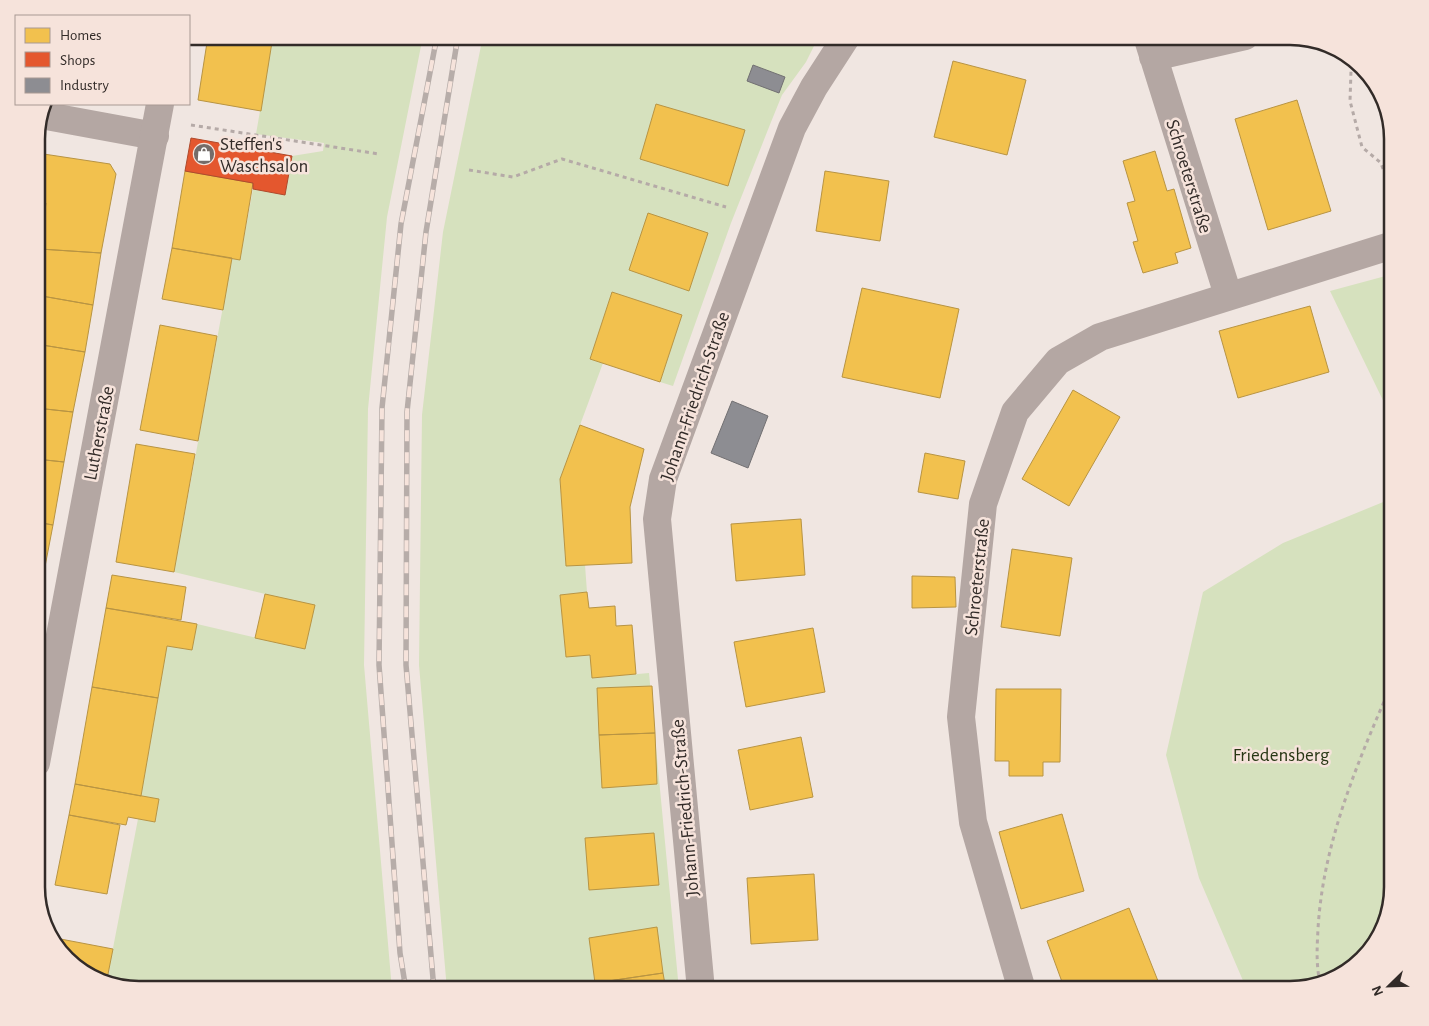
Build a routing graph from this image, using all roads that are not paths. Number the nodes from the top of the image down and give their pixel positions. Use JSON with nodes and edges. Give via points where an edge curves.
{"nodes":[{"id":1,"x":841,"y":45,"type":"edge"},
{"id":2,"x":1167,"y":45,"type":"edge"},
{"id":3,"x":1150,"y":47,"type":"edge"},
{"id":4,"x":160,"y":105,"type":"edge"},
{"id":5,"x":48,"y":116,"type":"edge"},
{"id":6,"x":155,"y":136,"type":"junction"},
{"id":7,"x":1384,"y":248,"type":"edge"},
{"id":8,"x":1228,"y":295,"type":"junction"},
{"id":9,"x":45,"y":684,"type":"edge"},
{"id":10,"x":700,"y":981,"type":"edge"},
{"id":11,"x":1019,"y":981,"type":"edge"}],
"edges":[{"from":1,"to":10,"type":"street","name":"Johann-Friedrich-Straße","via":[[792,128],[663,479],[657,519]]},
{"from":2,"to":3,"type":"street","name":"Schroeterstraße"},
{"from":3,"to":8,"type":"street","name":"Schroeterstraße"},
{"from":4,"to":6,"type":"street","name":"Lutherstraße"},
{"from":5,"to":6,"type":"street"},
{"from":6,"to":9,"type":"street","name":"Lutherstraße"},
{"from":7,"to":8,"type":"street","name":"Schroeterstraße"},
{"from":8,"to":11,"type":"street","name":"Schroeterstraße","via":[[1100,337],[1058,361],[1015,412],[983,504],[961,717],[973,822]]}]}
